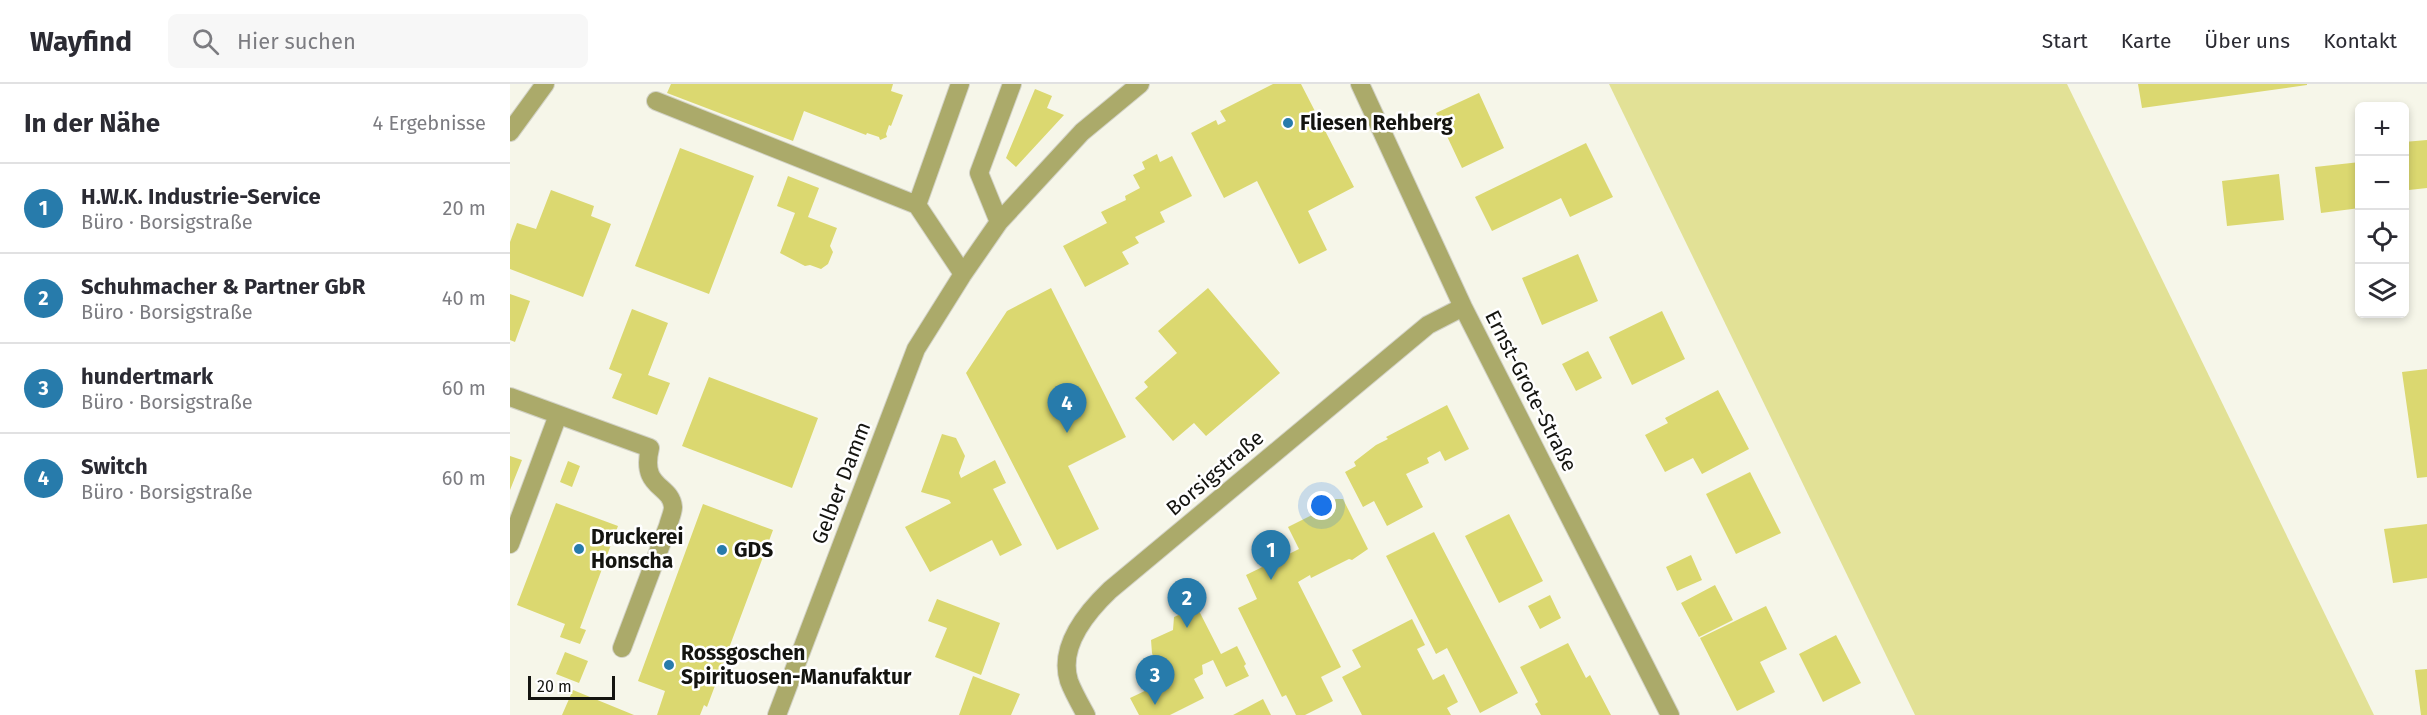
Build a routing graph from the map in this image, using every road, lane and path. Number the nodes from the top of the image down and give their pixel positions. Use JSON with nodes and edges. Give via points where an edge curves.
{"nodes":[{"id":1,"x":545,"y":84,"type":"edge"},
{"id":2,"x":960,"y":84,"type":"edge"},
{"id":3,"x":1011,"y":84,"type":"edge"},
{"id":4,"x":1140,"y":84,"type":"edge"},
{"id":5,"x":1360,"y":84,"type":"edge"},
{"id":6,"x":656,"y":101,"type":"dead end"},
{"id":7,"x":510,"y":132,"type":"edge"},
{"id":8,"x":917,"y":205,"type":"junction"},
{"id":9,"x":999,"y":222,"type":"junction"},
{"id":10,"x":963,"y":274,"type":"junction"},
{"id":11,"x":1463,"y":307,"type":"junction"},
{"id":12,"x":510,"y":397,"type":"edge"},
{"id":13,"x":558,"y":415,"type":"junction"},
{"id":14,"x":510,"y":544,"type":"edge"},
{"id":15,"x":622,"y":648,"type":"dead end"},
{"id":16,"x":777,"y":715,"type":"edge"},
{"id":17,"x":1086,"y":715,"type":"edge"},
{"id":18,"x":1670,"y":715,"type":"edge"}],
"edges":[{"from":1,"to":7,"type":"street"},
{"from":2,"to":8,"type":"street"},
{"from":3,"to":9,"type":"street","via":[[979,173]]},
{"from":4,"to":9,"type":"street","name":"Gelber Damm","via":[[1082,132]]},
{"from":5,"to":11,"type":"street","name":"Ernst-Grote-Straße"},
{"from":6,"to":8,"type":"street"},
{"from":8,"to":10,"type":"street"},
{"from":9,"to":10,"type":"street","name":"Gelber Damm"},
{"from":10,"to":16,"type":"street","name":"Gelber Damm","via":[[916,349]]},
{"from":11,"to":17,"type":"street","name":"Borsigstraße","via":[[1428,326],[1093,607],[1077,631],[1067,665],[1069,679]]},
{"from":11,"to":18,"type":"street","name":"Ernst-Grote-Straße"},
{"from":12,"to":13,"type":"street"},
{"from":13,"to":14,"type":"street"},
{"from":13,"to":15,"type":"street","via":[[650,448],[646,463],[650,476],[673,507]]}]}
